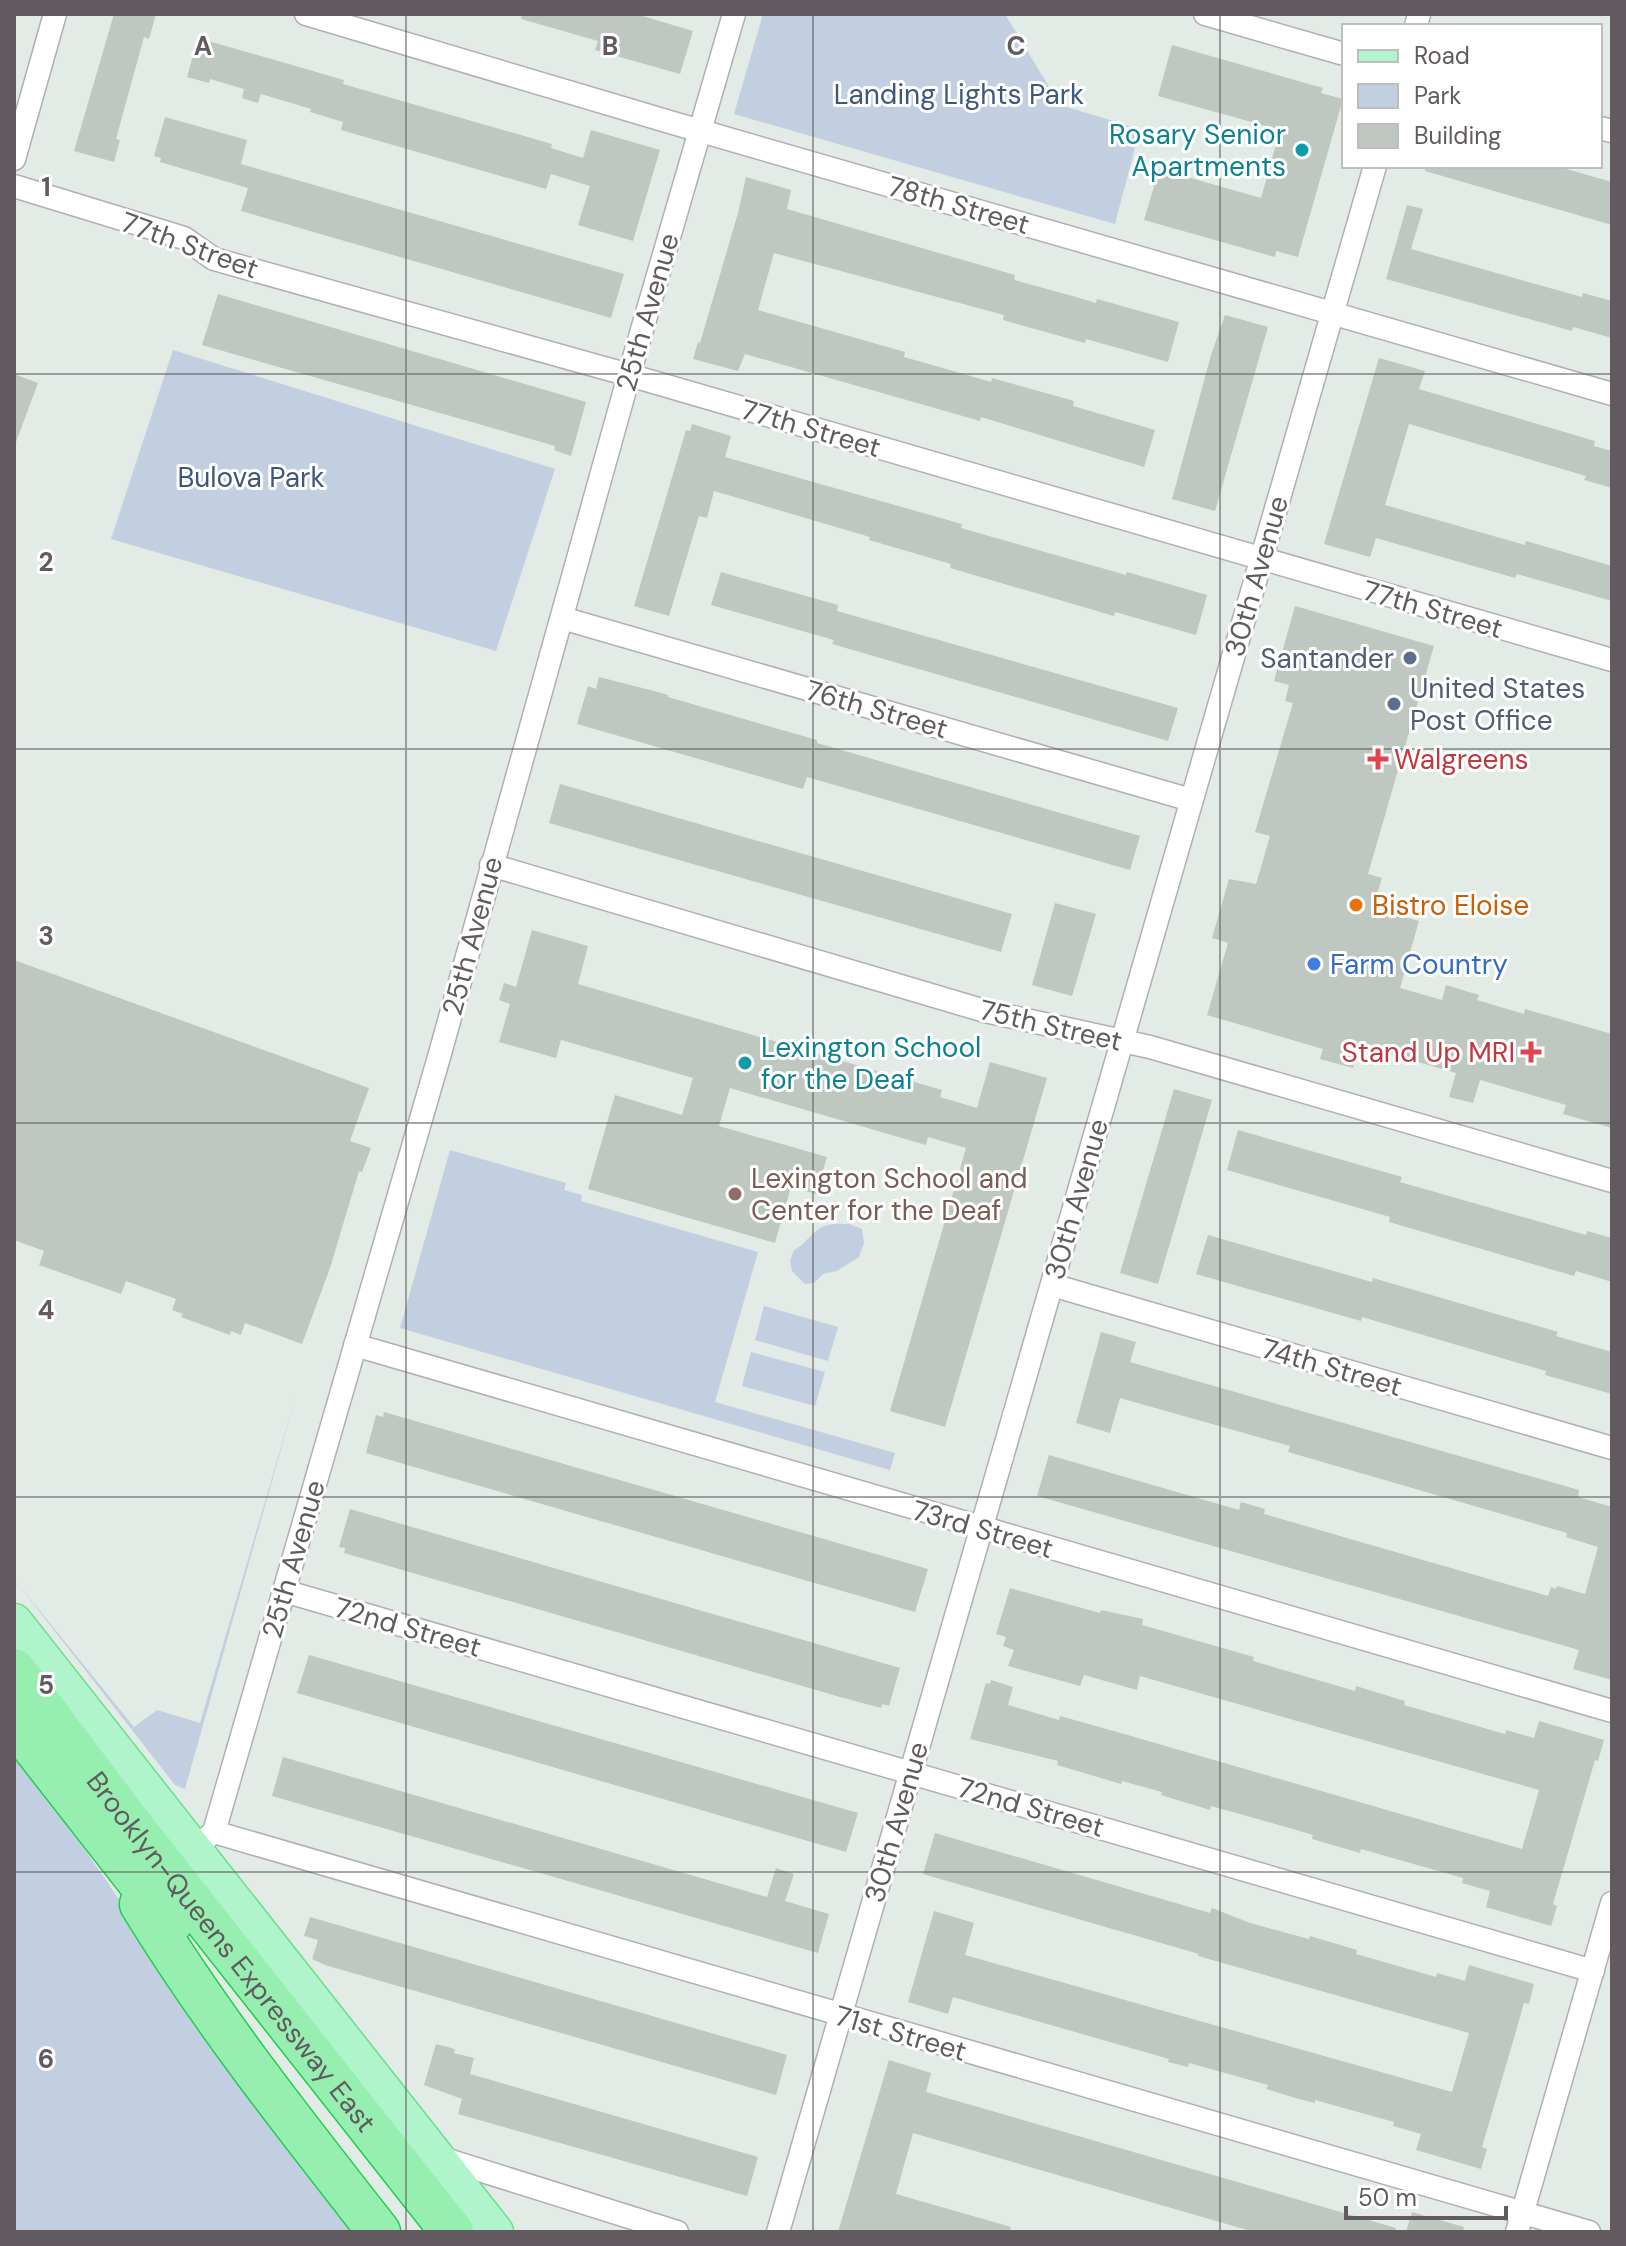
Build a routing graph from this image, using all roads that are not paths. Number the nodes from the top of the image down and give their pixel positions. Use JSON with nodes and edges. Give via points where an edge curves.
{"nodes":[{"id":1,"x":55,"y":14,"type":"edge"},
{"id":2,"x":306,"y":14,"type":"edge"},
{"id":3,"x":734,"y":14,"type":"edge"},
{"id":4,"x":1205,"y":14,"type":"edge"},
{"id":5,"x":1342,"y":53,"type":"edge"},
{"id":6,"x":699,"y":130,"type":"junction"},
{"id":7,"x":14,"y":159,"type":"edge"},
{"id":8,"x":1374,"y":168,"type":"edge"},
{"id":9,"x":14,"y":186,"type":"edge"},
{"id":10,"x":1332,"y":313,"type":"junction"},
{"id":11,"x":629,"y":375,"type":"junction"},
{"id":12,"x":1612,"y":394,"type":"edge"},
{"id":13,"x":1261,"y":559,"type":"junction"},
{"id":14,"x":562,"y":618,"type":"junction"},
{"id":15,"x":1612,"y":660,"type":"edge"},
{"id":16,"x":1191,"y":800,"type":"junction"},
{"id":17,"x":491,"y":865,"type":"junction"},
{"id":18,"x":1121,"y":1041,"type":"junction"},
{"id":19,"x":1612,"y":1181,"type":"edge"},
{"id":20,"x":1052,"y":1285,"type":"junction"},
{"id":21,"x":355,"y":1345,"type":"junction"},
{"id":22,"x":1612,"y":1448,"type":"edge"},
{"id":23,"x":981,"y":1528,"type":"junction"},
{"id":24,"x":284,"y":1591,"type":"junction"},
{"id":25,"x":14,"y":1622,"type":"edge"},
{"id":26,"x":14,"y":1670,"type":"edge"},
{"id":27,"x":1612,"y":1711,"type":"edge"},
{"id":28,"x":14,"y":1722,"type":"edge"},
{"id":29,"x":911,"y":1772,"type":"junction"},
{"id":30,"x":88,"y":1818,"type":"junction"},
{"id":31,"x":204,"y":1840,"type":"junction"},
{"id":32,"x":1612,"y":1903,"type":"edge"},
{"id":33,"x":1593,"y":1971,"type":"junction"},
{"id":34,"x":840,"y":2016,"type":"junction"},
{"id":35,"x":435,"y":2156,"type":"junction"},
{"id":36,"x":1519,"y":2222,"type":"edge"},
{"id":37,"x":379,"y":2232,"type":"edge"},
{"id":38,"x":416,"y":2232,"type":"edge"},
{"id":39,"x":452,"y":2232,"type":"edge"},
{"id":40,"x":495,"y":2232,"type":"edge"},
{"id":41,"x":677,"y":2232,"type":"edge"},
{"id":42,"x":778,"y":2232,"type":"edge"},
{"id":43,"x":1589,"y":2232,"type":"edge"}],
"edges":[{"from":1,"to":7,"type":"street"},
{"from":2,"to":6,"type":"street","name":"78th Street"},
{"from":3,"to":6,"type":"street","name":"25th Avenue"},
{"from":4,"to":5,"type":"street"},
{"from":6,"to":10,"type":"street","name":"78th Street"},
{"from":6,"to":11,"type":"street","name":"25th Avenue"},
{"from":8,"to":10,"type":"street","name":"30th Avenue"},
{"from":9,"to":11,"type":"street","name":"77th Street","via":[[184,238],[214,259]]},
{"from":10,"to":12,"type":"street","name":"78th Street"},
{"from":10,"to":13,"type":"street","name":"30th Avenue"},
{"from":11,"to":13,"type":"street","name":"77th Street"},
{"from":11,"to":14,"type":"street","name":"25th Avenue"},
{"from":13,"to":15,"type":"street","name":"77th Street"},
{"from":13,"to":16,"type":"street","name":"30th Avenue"},
{"from":14,"to":16,"type":"street","name":"76th Street"},
{"from":14,"to":17,"type":"street","name":"25th Avenue"},
{"from":16,"to":18,"type":"street","name":"30th Avenue"},
{"from":17,"to":18,"type":"street","name":"75th Street","via":[[985,1011]]},
{"from":17,"to":21,"type":"street","name":"25th Avenue"},
{"from":18,"to":19,"type":"street","name":"75th Street"},
{"from":18,"to":20,"type":"street","name":"30th Avenue"},
{"from":20,"to":22,"type":"street","name":"74th Street"},
{"from":20,"to":23,"type":"street","name":"30th Avenue"},
{"from":21,"to":23,"type":"street","name":"73rd Street"},
{"from":21,"to":24,"type":"street","name":"25th Avenue"},
{"from":23,"to":27,"type":"street","name":"73rd Street"},
{"from":23,"to":29,"type":"street","name":"30th Avenue"},
{"from":24,"to":29,"type":"street","name":"72nd Street"},
{"from":24,"to":31,"type":"street","name":"25th Avenue"},
{"from":25,"to":31,"type":"main road"},
{"from":26,"to":39,"type":"highway","name":"Brooklyn-Queens Expressway East"},
{"from":28,"to":30,"type":"highway","name":"Brooklyn-Queens Expressway East"},
{"from":29,"to":33,"type":"street","name":"72nd Street"},
{"from":29,"to":34,"type":"street","name":"30th Avenue"},
{"from":30,"to":37,"type":"highway","via":[[187,1976]]},
{"from":30,"to":38,"type":"highway","name":"Brooklyn-Queens Expressway East"},
{"from":31,"to":34,"type":"street","name":"71st Street"},
{"from":31,"to":35,"type":"main road"},
{"from":32,"to":33,"type":"street"},
{"from":33,"to":36,"type":"street"},
{"from":34,"to":36,"type":"street","name":"71st Street"},
{"from":34,"to":42,"type":"street","name":"30th Avenue"},
{"from":35,"to":40,"type":"main road"},
{"from":35,"to":41,"type":"street"},
{"from":36,"to":43,"type":"street","name":"71st Street"}]}
